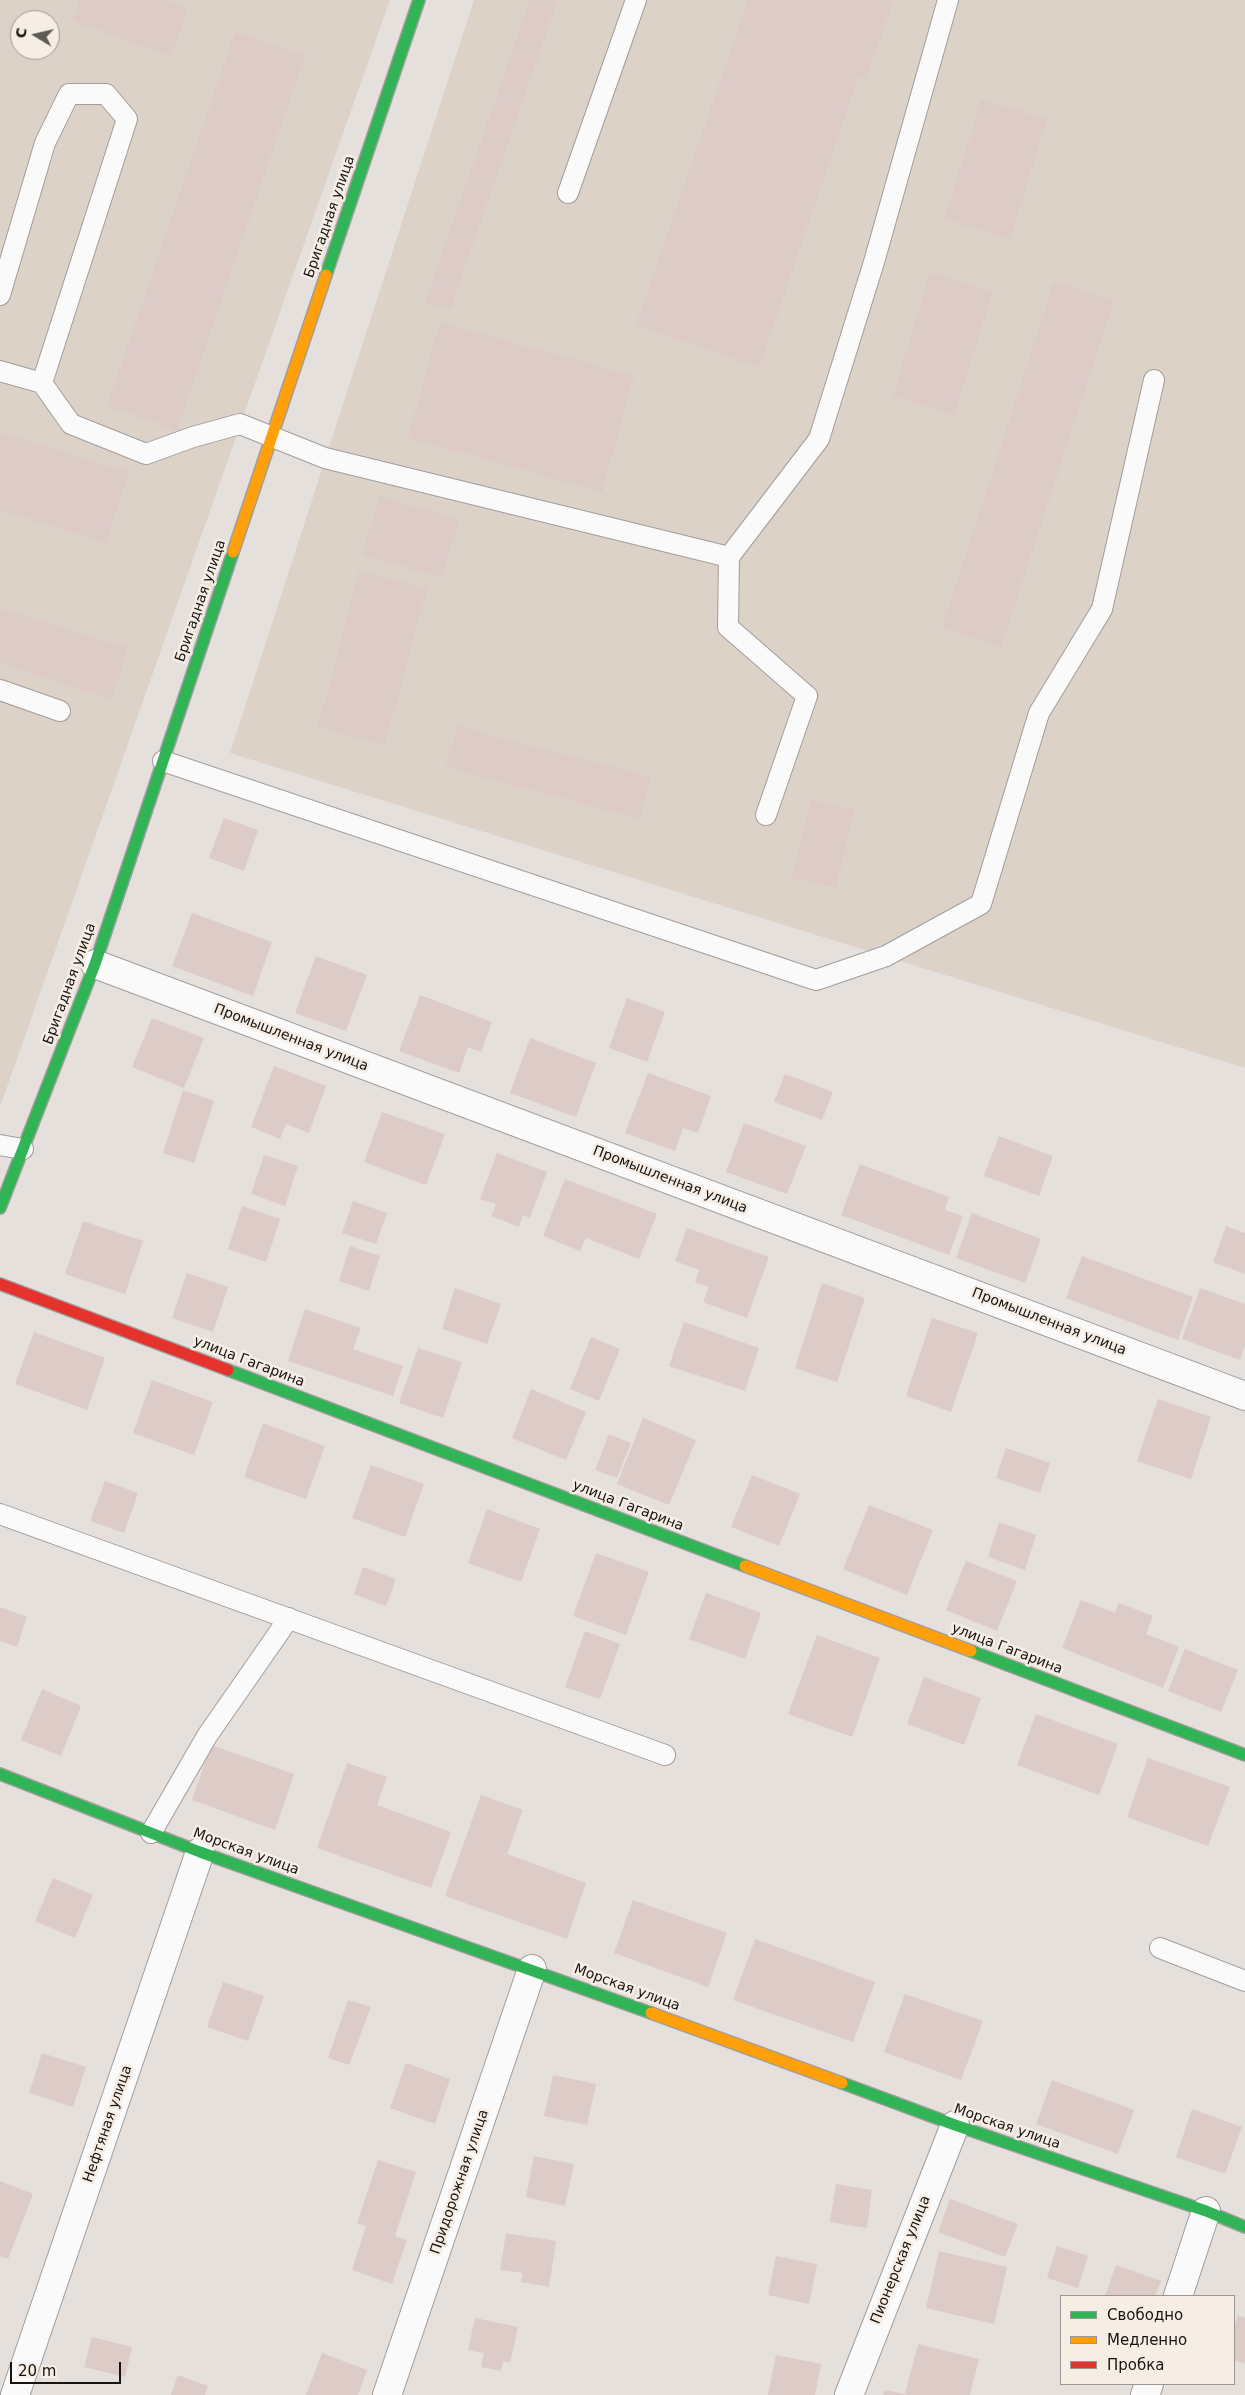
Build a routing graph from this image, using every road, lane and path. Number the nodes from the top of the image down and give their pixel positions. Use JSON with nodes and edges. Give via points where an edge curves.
{"nodes":[{"id":1,"x":419,"y":0,"type":"edge"},
{"id":2,"x":636,"y":0,"type":"edge"},
{"id":3,"x":948,"y":0,"type":"edge"},
{"id":4,"x":568,"y":193,"type":"dead end"},
{"id":5,"x":0,"y":294,"type":"edge"},
{"id":6,"x":0,"y":371,"type":"edge"},
{"id":7,"x":1154,"y":380,"type":"dead end"},
{"id":8,"x":42,"y":383,"type":"junction"},
{"id":9,"x":272,"y":437,"type":"junction"},
{"id":10,"x":728,"y":557,"type":"junction"},
{"id":11,"x":0,"y":690,"type":"edge"},
{"id":12,"x":60,"y":711,"type":"dead end"},
{"id":13,"x":163,"y":761,"type":"junction"},
{"id":14,"x":766,"y":814,"type":"dead end"},
{"id":15,"x":95,"y":964,"type":"junction"},
{"id":16,"x":0,"y":1145,"type":"edge"},
{"id":17,"x":23,"y":1150,"type":"junction"},
{"id":18,"x":0,"y":1208,"type":"edge"},
{"id":19,"x":0,"y":1284,"type":"edge"},
{"id":20,"x":1245,"y":1396,"type":"edge"},
{"id":21,"x":0,"y":1514,"type":"edge"},
{"id":22,"x":289,"y":1618,"type":"junction"},
{"id":23,"x":665,"y":1755,"type":"dead end"},
{"id":24,"x":1245,"y":1755,"type":"edge"},
{"id":25,"x":0,"y":1774,"type":"edge"},
{"id":26,"x":151,"y":1833,"type":"junction"},
{"id":27,"x":200,"y":1852,"type":"junction"},
{"id":28,"x":1160,"y":1948,"type":"dead end"},
{"id":29,"x":532,"y":1969,"type":"junction"},
{"id":30,"x":1245,"y":1981,"type":"edge"},
{"id":31,"x":955,"y":2125,"type":"junction"},
{"id":32,"x":1206,"y":2212,"type":"junction"},
{"id":33,"x":1245,"y":2227,"type":"edge"},
{"id":34,"x":1178,"y":2295,"type":"edge"},
{"id":35,"x":15,"y":2395,"type":"edge"},
{"id":36,"x":387,"y":2395,"type":"edge"},
{"id":37,"x":849,"y":2395,"type":"edge"}],
"edges":[{"from":1,"to":9,"type":"street","name":"Бригадная улица"},
{"from":2,"to":4,"type":"lane"},
{"from":3,"to":10,"type":"lane","via":[[874,262],[819,439]]},
{"from":5,"to":8,"type":"lane","via":[[46,143],[69,94],[106,94],[127,119]]},
{"from":6,"to":8,"type":"lane"},
{"from":7,"to":13,"type":"lane","via":[[1102,609],[1039,713],[982,904],[886,956],[816,980]]},
{"from":8,"to":9,"type":"lane","via":[[71,424],[146,454],[240,424]]},
{"from":9,"to":10,"type":"lane","via":[[325,458]]},
{"from":9,"to":13,"type":"street","name":"Бригадная улица"},
{"from":10,"to":14,"type":"lane","via":[[728,627],[807,696]]},
{"from":11,"to":12,"type":"lane"},
{"from":13,"to":15,"type":"street","name":"Бригадная улица"},
{"from":15,"to":17,"type":"street","name":"Бригадная улица"},
{"from":15,"to":20,"type":"street","name":"Промышленная улица"},
{"from":16,"to":17,"type":"lane"},
{"from":17,"to":18,"type":"street","name":"Бригадная улица"},
{"from":19,"to":24,"type":"street","name":"улица Гагарина"},
{"from":21,"to":22,"type":"lane"},
{"from":22,"to":23,"type":"lane"},
{"from":22,"to":26,"type":"lane","via":[[207,1736]]},
{"from":25,"to":26,"type":"street","name":"Морская улица"},
{"from":26,"to":27,"type":"street","name":"Морская улица"},
{"from":27,"to":29,"type":"street","name":"Морская улица"},
{"from":27,"to":35,"type":"street","name":"Нефтяная улица"},
{"from":28,"to":30,"type":"lane"},
{"from":29,"to":31,"type":"street","name":"Морская улица"},
{"from":29,"to":36,"type":"street","name":"Придорожная улица"},
{"from":31,"to":32,"type":"street","name":"Морская улица"},
{"from":31,"to":37,"type":"street","name":"Пионерская улица"},
{"from":32,"to":33,"type":"street","name":"Морская улица"},
{"from":32,"to":34,"type":"street"}]}
